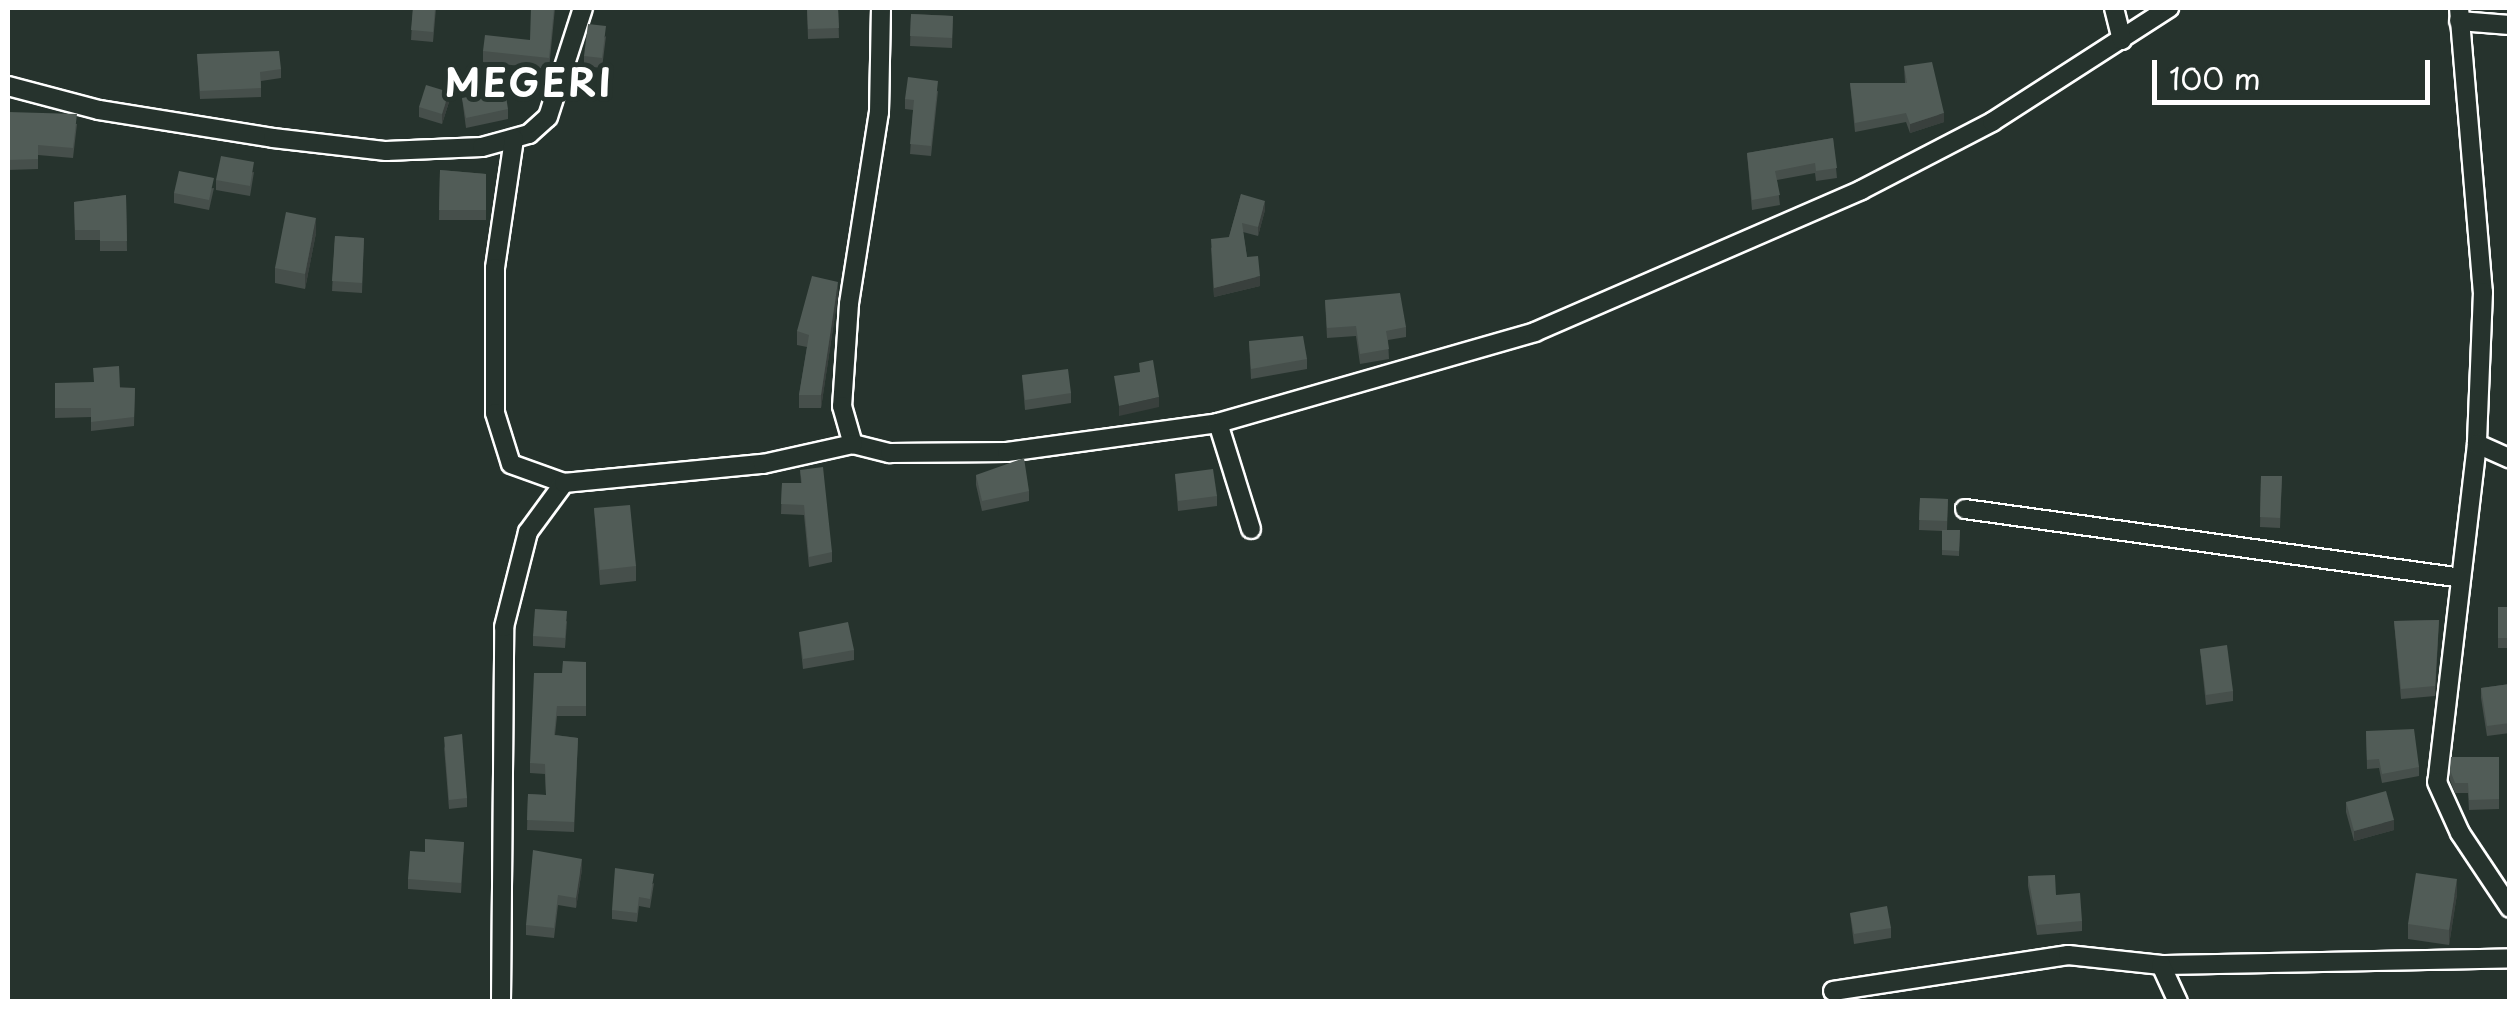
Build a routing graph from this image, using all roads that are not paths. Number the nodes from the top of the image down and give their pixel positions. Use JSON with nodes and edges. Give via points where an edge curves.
{"nodes":[{"id":1,"x":583,"y":8,"type":"edge"},
{"id":2,"x":881,"y":8,"type":"edge"},
{"id":3,"x":2114,"y":8,"type":"edge"},
{"id":4,"x":2169,"y":8,"type":"edge"},
{"id":5,"x":2459,"y":14,"type":"edge"},
{"id":6,"x":2510,"y":25,"type":"edge"},
{"id":7,"x":2122,"y":40,"type":"junction"},
{"id":8,"x":8,"y":86,"type":"edge"},
{"id":9,"x":514,"y":140,"type":"junction"},
{"id":10,"x":1218,"y":423,"type":"junction"},
{"id":11,"x":853,"y":444,"type":"junction"},
{"id":12,"x":2478,"y":444,"type":"junction"},
{"id":13,"x":2510,"y":459,"type":"edge"},
{"id":14,"x":564,"y":483,"type":"junction"},
{"id":15,"x":1965,"y":509,"type":"dead end"},
{"id":16,"x":1251,"y":529,"type":"dead end"},
{"id":17,"x":2460,"y":578,"type":"junction"},
{"id":18,"x":2509,"y":907,"type":"edge"},
{"id":19,"x":2510,"y":958,"type":"edge"},
{"id":20,"x":2161,"y":964,"type":"junction"},
{"id":21,"x":1832,"y":990,"type":"dead end"},
{"id":22,"x":501,"y":1002,"type":"edge"},
{"id":23,"x":2178,"y":1002,"type":"edge"}],
"edges":[{"from":1,"to":9,"type":"street","via":[[548,117]]},
{"from":2,"to":11,"type":"street","via":[[878,112],[842,388]]},
{"from":3,"to":7,"type":"street"},
{"from":4,"to":7,"type":"street"},
{"from":5,"to":6,"type":"street"},
{"from":5,"to":12,"type":"street","via":[[2483,292]]},
{"from":7,"to":10,"type":"street","via":[[1992,122],[1878,182],[1650,285],[1479,350]]},
{"from":8,"to":9,"type":"street","via":[[118,114],[386,151],[440,152]]},
{"from":9,"to":14,"type":"street","via":[[495,268],[495,413],[512,464]]},
{"from":10,"to":11,"type":"street","via":[[1007,452],[890,453]]},
{"from":10,"to":16,"type":"street"},
{"from":11,"to":14,"type":"street","via":[[763,464]]},
{"from":12,"to":13,"type":"street"},
{"from":12,"to":17,"type":"street"},
{"from":14,"to":22,"type":"street","via":[[528,532],[504,627]]},
{"from":15,"to":17,"type":"street"},
{"from":17,"to":18,"type":"street","via":[[2437,782],[2460,833]]},
{"from":19,"to":20,"type":"street"},
{"from":20,"to":21,"type":"street","via":[[2068,955]]},
{"from":20,"to":23,"type":"street"}]}
